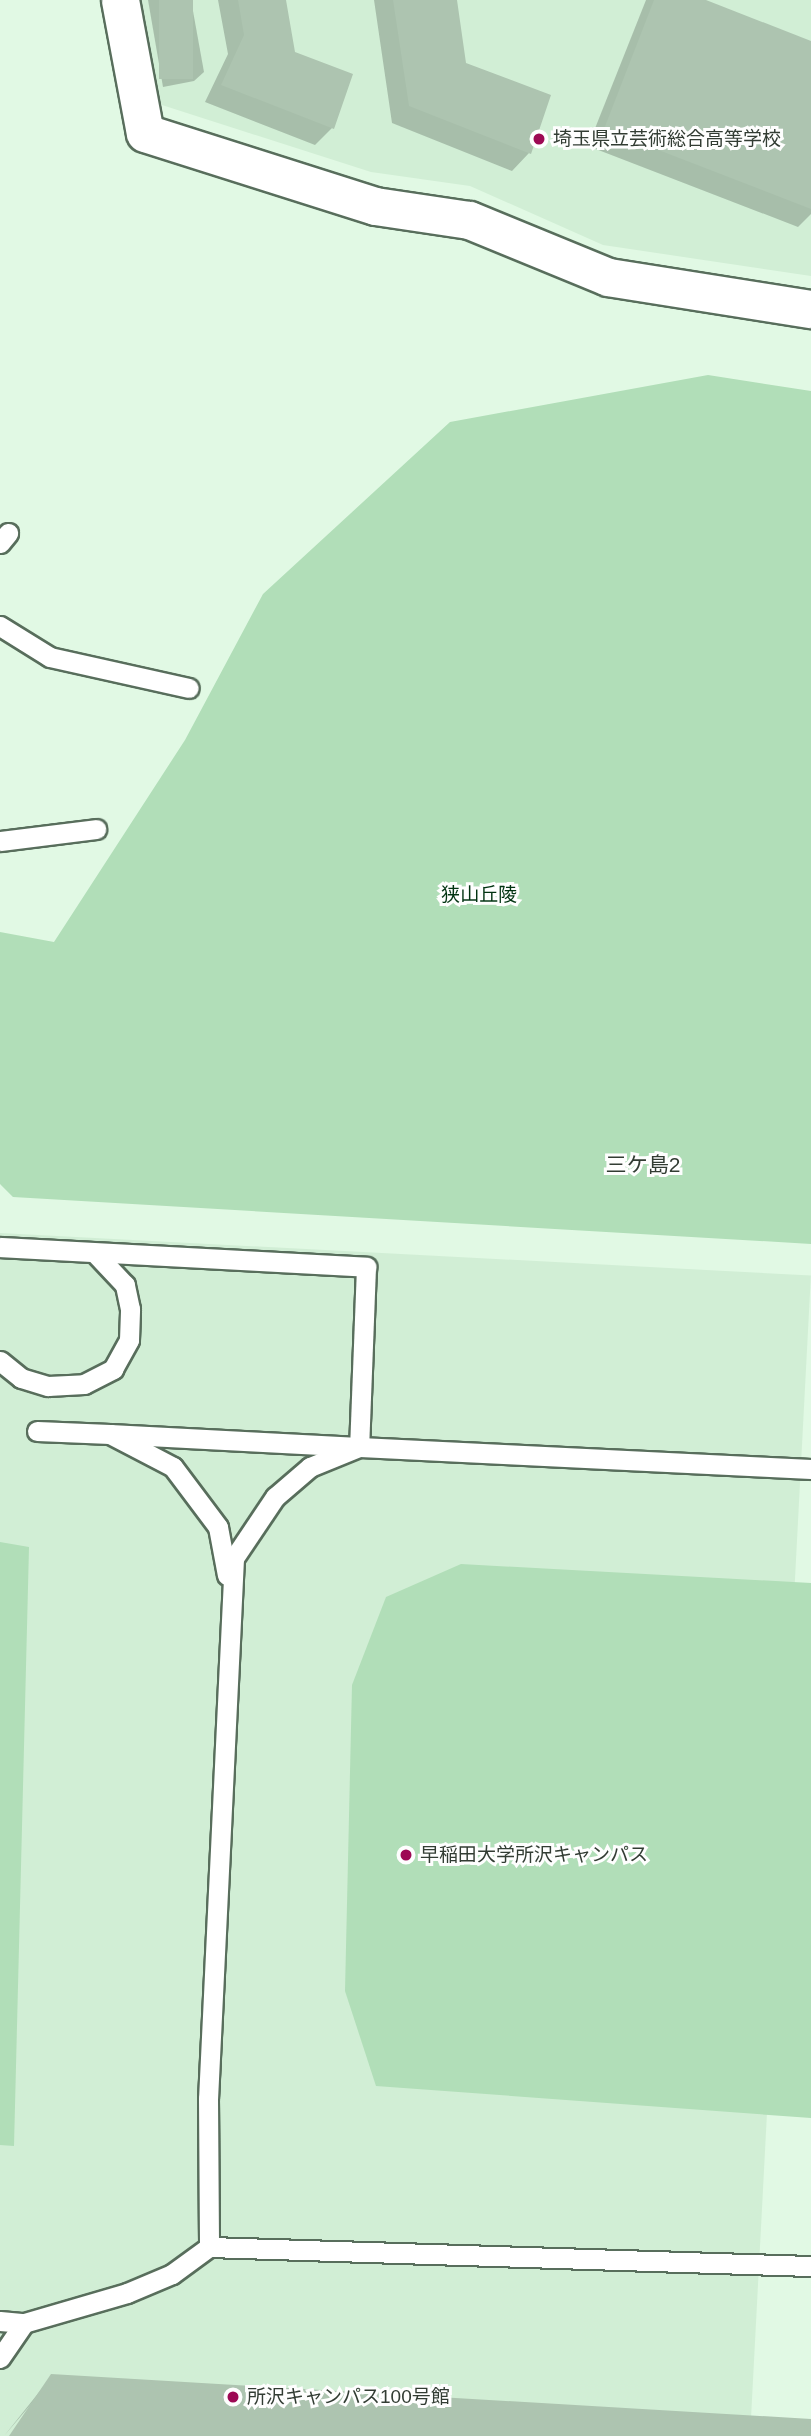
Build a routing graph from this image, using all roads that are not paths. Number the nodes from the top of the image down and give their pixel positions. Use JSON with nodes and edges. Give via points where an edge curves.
{"nodes":[{"id":1,"x":120,"y":0,"type":"edge"},
{"id":2,"x":811,"y":309,"type":"edge"},
{"id":3,"x":0,"y":626,"type":"edge"},
{"id":4,"x":189,"y":688,"type":"dead end"},
{"id":5,"x":96,"y":829,"type":"dead end"},
{"id":6,"x":0,"y":841,"type":"edge"},
{"id":7,"x":0,"y":1247,"type":"edge"},
{"id":8,"x":95,"y":1253,"type":"junction"},
{"id":9,"x":0,"y":1361,"type":"edge"},
{"id":10,"x":37,"y":1431,"type":"dead end"},
{"id":11,"x":110,"y":1434,"type":"junction"},
{"id":12,"x":359,"y":1447,"type":"junction"},
{"id":13,"x":811,"y":1469,"type":"edge"},
{"id":14,"x":229,"y":1589,"type":"junction"},
{"id":15,"x":209,"y":2247,"type":"junction"},
{"id":16,"x":811,"y":2266,"type":"edge"},
{"id":17,"x":0,"y":2321,"type":"edge"},
{"id":18,"x":24,"y":2323,"type":"junction"},
{"id":19,"x":0,"y":2358,"type":"edge"}],
"edges":[{"from":1,"to":2,"type":"street","via":[[145,133],[375,206],[469,219],[608,276]]},
{"from":3,"to":4,"type":"lane","via":[[50,657]]},
{"from":5,"to":6,"type":"lane"},
{"from":7,"to":8,"type":"lane"},
{"from":8,"to":9,"type":"lane","via":[[125,1285],[130,1309],[129,1340],[113,1369],[84,1384],[48,1386],[21,1378]]},
{"from":8,"to":12,"type":"lane","via":[[366,1267]]},
{"from":10,"to":11,"type":"lane"},
{"from":11,"to":12,"type":"lane"},
{"from":11,"to":14,"type":"lane","via":[[147,1449],[198,1494],[218,1527]]},
{"from":12,"to":13,"type":"lane"},
{"from":12,"to":14,"type":"lane","via":[[310,1467],[275,1497],[234,1558]]},
{"from":14,"to":15,"type":"lane","via":[[208,2099]]},
{"from":15,"to":16,"type":"lane"},
{"from":15,"to":18,"type":"lane","via":[[172,2274],[127,2293]]},
{"from":17,"to":18,"type":"lane"},
{"from":18,"to":19,"type":"lane"}]}
